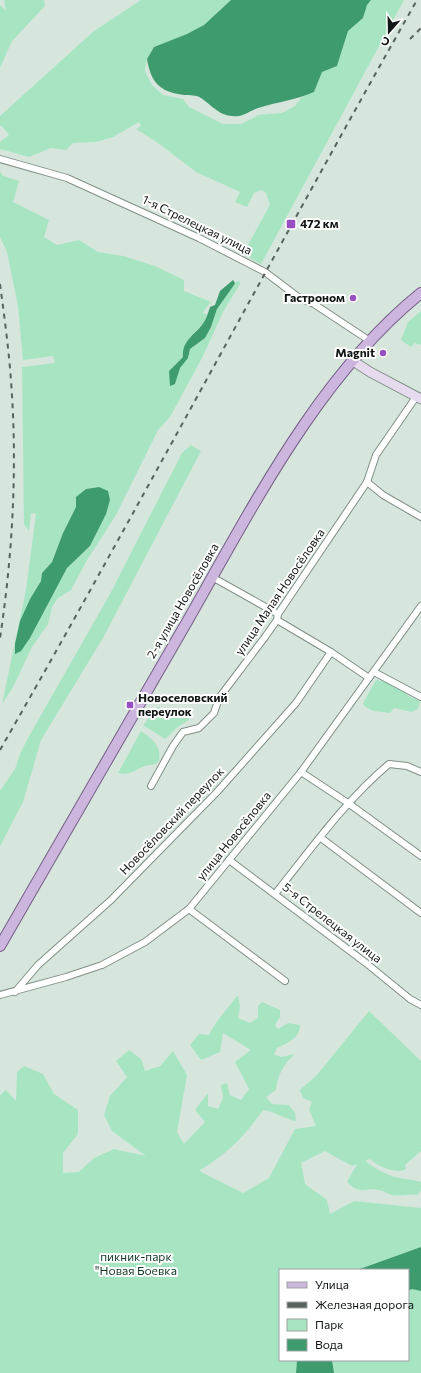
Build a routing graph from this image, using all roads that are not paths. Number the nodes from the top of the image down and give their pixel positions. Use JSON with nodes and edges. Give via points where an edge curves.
{"nodes":[{"id":1,"x":0,"y":159,"type":"edge"},
{"id":2,"x":421,"y":293,"type":"edge"},
{"id":3,"x":370,"y":341,"type":"junction"},
{"id":4,"x":353,"y":361,"type":"junction"},
{"id":5,"x":418,"y":398,"type":"edge"},
{"id":6,"x":367,"y":482,"type":"junction"},
{"id":7,"x":421,"y":517,"type":"edge"},
{"id":8,"x":212,"y":577,"type":"junction"},
{"id":9,"x":421,"y":606,"type":"edge"},
{"id":10,"x":277,"y":617,"type":"junction"},
{"id":11,"x":331,"y":652,"type":"junction"},
{"id":12,"x":374,"y":672,"type":"junction"},
{"id":13,"x":369,"y":678,"type":"junction"},
{"id":14,"x":421,"y":697,"type":"edge"},
{"id":15,"x":301,"y":772,"type":"junction"},
{"id":16,"x":421,"y":772,"type":"edge"},
{"id":17,"x":151,"y":786,"type":"dead end"},
{"id":18,"x":348,"y":804,"type":"junction"},
{"id":19,"x":320,"y":838,"type":"junction"},
{"id":20,"x":421,"y":856,"type":"edge"},
{"id":21,"x":229,"y":860,"type":"junction"},
{"id":22,"x":275,"y":894,"type":"junction"},
{"id":23,"x":189,"y":909,"type":"junction"},
{"id":24,"x":421,"y":914,"type":"edge"},
{"id":25,"x":0,"y":946,"type":"edge"},
{"id":26,"x":285,"y":981,"type":"dead end"},
{"id":27,"x":15,"y":992,"type":"junction"},
{"id":28,"x":0,"y":995,"type":"edge"},
{"id":29,"x":421,"y":1005,"type":"edge"}],
"edges":[{"from":1,"to":3,"type":"street","name":"1-я Стрелецкая улица","via":[[67,178],[199,238],[265,272],[298,297],[314,304]]},
{"from":2,"to":3,"type":"main road","name":"2-я улица Новосёловка"},
{"from":3,"to":4,"type":"main road","name":"2-я улица Новосёловка"},
{"from":4,"to":5,"type":"street"},
{"from":4,"to":8,"type":"main road","name":"2-я улица Новосёловка","via":[[291,445]]},
{"from":5,"to":6,"type":"street","name":"улица Малая Новосёловка","via":[[376,455]]},
{"from":6,"to":7,"type":"street"},
{"from":6,"to":10,"type":"street","name":"улица Малая Новосёловка"},
{"from":8,"to":10,"type":"street"},
{"from":8,"to":25,"type":"main road","name":"2-я улица Новосёловка"},
{"from":9,"to":12,"type":"street","name":"улица Новосёловка"},
{"from":10,"to":11,"type":"street"},
{"from":10,"to":17,"type":"street","name":"улица Малая Новосёловка","via":[[219,698],[214,713],[199,728],[183,732]]},
{"from":11,"to":13,"type":"street"},
{"from":11,"to":27,"type":"street","name":"Новосёловский переулок","via":[[296,703],[217,792],[111,900],[38,965]]},
{"from":12,"to":13,"type":"street","name":"улица Новосёловка"},
{"from":12,"to":14,"type":"street"},
{"from":13,"to":15,"type":"street","name":"улица Новосёловка"},
{"from":15,"to":18,"type":"street"},
{"from":15,"to":21,"type":"street","name":"улица Новосёловка"},
{"from":16,"to":18,"type":"street","via":[[407,766],[389,764]]},
{"from":18,"to":19,"type":"street"},
{"from":18,"to":20,"type":"street"},
{"from":19,"to":22,"type":"street"},
{"from":19,"to":24,"type":"street"},
{"from":21,"to":22,"type":"street","name":"5-я Стрелецкая улица"},
{"from":21,"to":23,"type":"street","name":"улица Новосёловка"},
{"from":22,"to":29,"type":"street","name":"5-я Стрелецкая улица"},
{"from":23,"to":26,"type":"street"},
{"from":23,"to":27,"type":"street","name":"улица Новосёловка","via":[[124,955],[73,975]]},
{"from":27,"to":28,"type":"street","name":"улица Новосёловка"}]}
